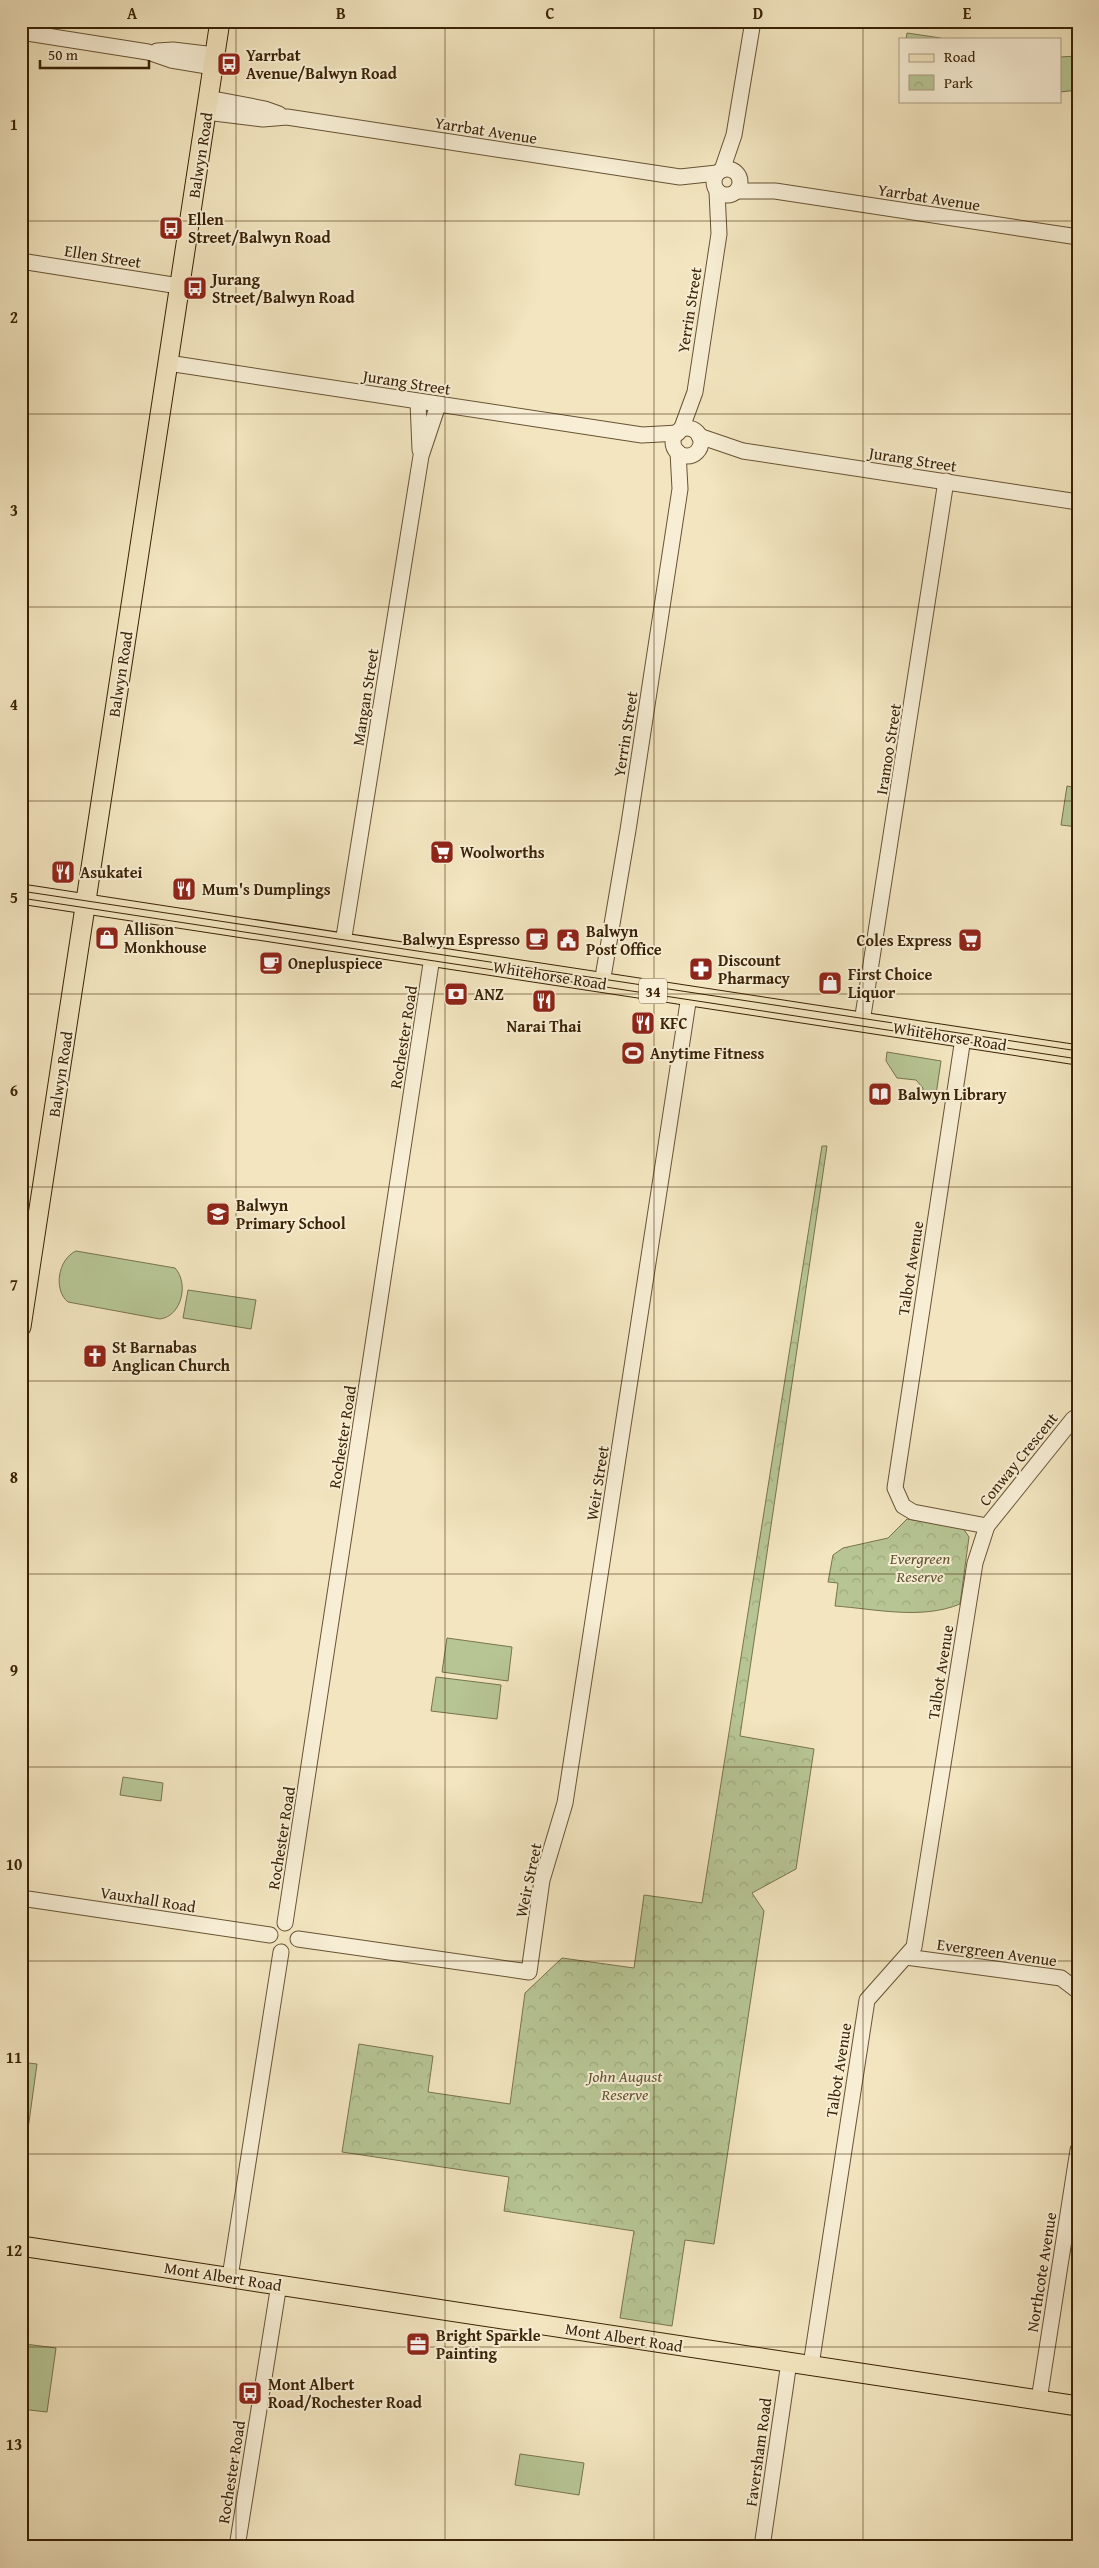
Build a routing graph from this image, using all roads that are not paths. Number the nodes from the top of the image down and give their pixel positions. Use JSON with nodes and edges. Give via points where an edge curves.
{"nodes":[{"id":1,"x":220,"y":21,"type":"edge"},
{"id":2,"x":753,"y":21,"type":"edge"},
{"id":3,"x":21,"y":32,"type":"edge"},
{"id":4,"x":214,"y":61,"type":"junction"},
{"id":5,"x":207,"y":105,"type":"junction"},
{"id":6,"x":727,"y":182,"type":"junction"},
{"id":7,"x":1078,"y":237,"type":"edge"},
{"id":8,"x":21,"y":261,"type":"edge"},
{"id":9,"x":179,"y":286,"type":"junction"},
{"id":10,"x":168,"y":363,"type":"junction"},
{"id":11,"x":418,"y":402,"type":"junction"},
{"id":12,"x":438,"y":404,"type":"junction"},
{"id":13,"x":688,"y":432,"type":"junction"},
{"id":14,"x":642,"y":435,"type":"junction"},
{"id":15,"x":677,"y":450,"type":"junction"},
{"id":16,"x":743,"y":451,"type":"junction"},
{"id":17,"x":696,"y":453,"type":"junction"},
{"id":18,"x":420,"y":456,"type":"junction"},
{"id":19,"x":946,"y":481,"type":"junction"},
{"id":20,"x":680,"y":490,"type":"junction"},
{"id":21,"x":1078,"y":502,"type":"edge"},
{"id":22,"x":21,"y":894,"type":"edge"},
{"id":23,"x":85,"y":904,"type":"junction"},
{"id":24,"x":343,"y":944,"type":"junction"},
{"id":25,"x":432,"y":957,"type":"junction"},
{"id":26,"x":602,"y":983,"type":"junction"},
{"id":27,"x":689,"y":996,"type":"junction"},
{"id":28,"x":862,"y":1022,"type":"junction"},
{"id":29,"x":963,"y":1038,"type":"junction"},
{"id":30,"x":1078,"y":1055,"type":"edge"},
{"id":31,"x":21,"y":1327,"type":"edge"},
{"id":32,"x":1078,"y":1416,"type":"edge"},
{"id":33,"x":987,"y":1526,"type":"junction"},
{"id":34,"x":21,"y":1898,"type":"edge"},
{"id":35,"x":285,"y":1923,"type":"junction"},
{"id":36,"x":270,"y":1935,"type":"junction"},
{"id":37,"x":298,"y":1939,"type":"junction"},
{"id":38,"x":281,"y":1952,"type":"junction"},
{"id":39,"x":906,"y":1957,"type":"junction"},
{"id":40,"x":1078,"y":1991,"type":"edge"},
{"id":41,"x":1078,"y":2150,"type":"edge"},
{"id":42,"x":21,"y":2246,"type":"edge"},
{"id":43,"x":230,"y":2277,"type":"junction"},
{"id":44,"x":279,"y":2284,"type":"junction"},
{"id":45,"x":790,"y":2362,"type":"junction"},
{"id":46,"x":811,"y":2364,"type":"junction"},
{"id":47,"x":1039,"y":2400,"type":"junction"},
{"id":48,"x":1078,"y":2406,"type":"edge"},
{"id":49,"x":237,"y":2547,"type":"edge"},
{"id":50,"x":762,"y":2547,"type":"edge"}],
"edges":[{"from":1,"to":4,"type":"main road","name":"Balwyn Road"},
{"from":2,"to":6,"type":"street","name":"Yerrin Street"},
{"from":3,"to":4,"type":"street","via":[[148,52],[173,50]]},
{"from":4,"to":5,"type":"main road","name":"Balwyn Road"},
{"from":5,"to":6,"type":"street","name":"Yarrbat Avenue","via":[[264,109],[287,118]]},
{"from":5,"to":9,"type":"main road","name":"Balwyn Road"},
{"from":6,"to":7,"type":"street","name":"Yarrbat Avenue"},
{"from":6,"to":13,"type":"street","name":"Yerrin Street"},
{"from":8,"to":9,"type":"street","name":"Ellen Street"},
{"from":9,"to":10,"type":"main road","name":"Balwyn Road"},
{"from":10,"to":11,"type":"street","name":"Jurang Street"},
{"from":10,"to":23,"type":"main road","name":"Balwyn Road"},
{"from":11,"to":12,"type":"street","name":"Jurang Street"},
{"from":11,"to":18,"type":"street","name":"Mangan Street"},
{"from":12,"to":14,"type":"street","name":"Jurang Street"},
{"from":12,"to":18,"type":"street","name":"Mangan Street"},
{"from":13,"to":14,"type":"street","name":"Jurang Street"},
{"from":13,"to":15,"type":"street","via":[[674,440]]},
{"from":13,"to":16,"type":"street","name":"Jurang Street"},
{"from":13,"to":17,"type":"street","via":[[701,444]]},
{"from":14,"to":15,"type":"street","name":"Jurang Street"},
{"from":15,"to":17,"type":"street","via":[[686,456]]},
{"from":15,"to":20,"type":"street","name":"Yerrin Street"},
{"from":16,"to":17,"type":"street","name":"Jurang Street"},
{"from":16,"to":19,"type":"street","name":"Jurang Street"},
{"from":17,"to":20,"type":"street","name":"Yerrin Street"},
{"from":18,"to":24,"type":"street","name":"Mangan Street"},
{"from":19,"to":21,"type":"street","name":"Jurang Street"},
{"from":19,"to":28,"type":"street","name":"Iramoo Street"},
{"from":20,"to":26,"type":"street","name":"Yerrin Street"},
{"from":22,"to":23,"type":"main road","name":"Whitehorse Road","number":"34"},
{"from":23,"to":24,"type":"main road","name":"Whitehorse Road","number":"34"},
{"from":23,"to":31,"type":"main road","name":"Balwyn Road"},
{"from":24,"to":25,"type":"main road","name":"Whitehorse Road","number":"34"},
{"from":25,"to":26,"type":"main road","name":"Whitehorse Road","number":"34"},
{"from":25,"to":35,"type":"street","name":"Rochester Road"},
{"from":26,"to":27,"type":"main road","name":"Whitehorse Road","number":"34"},
{"from":27,"to":28,"type":"main road","name":"Whitehorse Road","number":"34"},
{"from":27,"to":37,"type":"street","name":"Weir Street","via":[[567,1793],[542,1880],[529,1972]]},
{"from":28,"to":29,"type":"main road","name":"Whitehorse Road","number":"34"},
{"from":29,"to":30,"type":"main road","name":"Whitehorse Road","number":"34"},
{"from":29,"to":33,"type":"street","name":"Talbot Avenue","via":[[894,1488],[903,1506],[913,1512]]},
{"from":32,"to":33,"type":"street","name":"Conway Crescent"},
{"from":33,"to":39,"type":"street","name":"Talbot Avenue","via":[[975,1563],[914,1948]]},
{"from":34,"to":36,"type":"street","name":"Vauxhall Road"},
{"from":35,"to":36,"type":"street","via":[[275,1926]]},
{"from":35,"to":37,"type":"street","via":[[296,1931]]},
{"from":36,"to":38,"type":"street","via":[[274,1948]]},
{"from":37,"to":38,"type":"street","via":[[291,1949]]},
{"from":38,"to":43,"type":"street"},
{"from":39,"to":40,"type":"street","name":"Evergreen Avenue","via":[[1061,1978]]},
{"from":39,"to":46,"type":"street","name":"Talbot Avenue","via":[[867,2000]]},
{"from":41,"to":47,"type":"street","name":"Northcote Avenue"},
{"from":42,"to":43,"type":"main road","name":"Mont Albert Road"},
{"from":43,"to":44,"type":"main road","name":"Mont Albert Road"},
{"from":44,"to":45,"type":"main road","name":"Mont Albert Road"},
{"from":44,"to":49,"type":"street","name":"Rochester Road"},
{"from":45,"to":46,"type":"main road","name":"Mont Albert Road"},
{"from":45,"to":50,"type":"street","name":"Faversham Road"},
{"from":46,"to":47,"type":"main road","name":"Mont Albert Road"},
{"from":47,"to":48,"type":"main road","name":"Mont Albert Road"}]}
